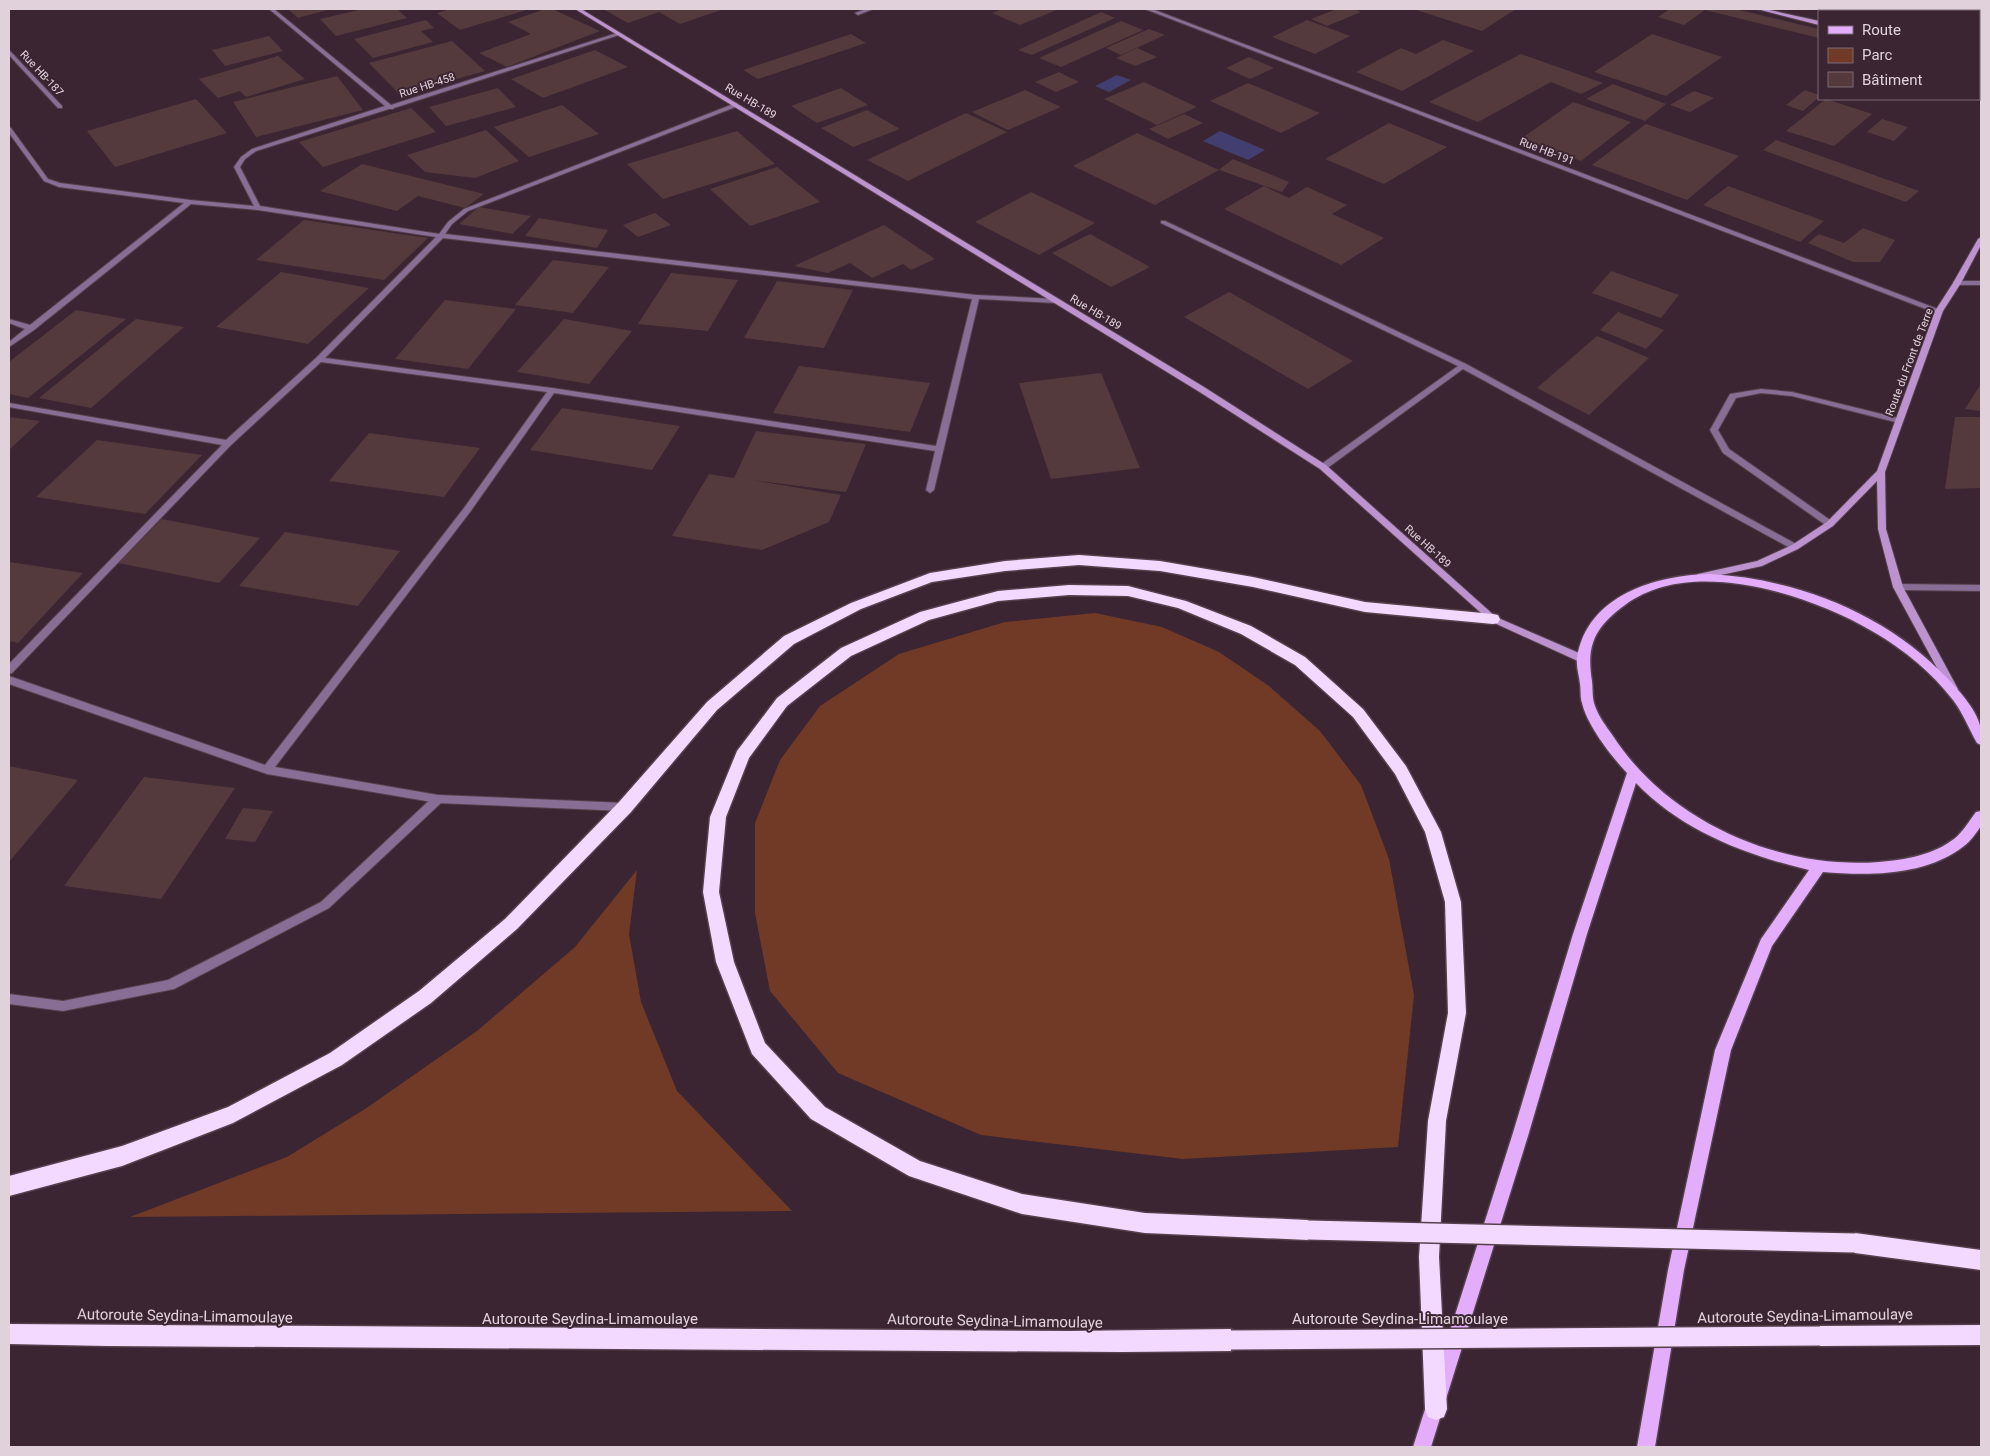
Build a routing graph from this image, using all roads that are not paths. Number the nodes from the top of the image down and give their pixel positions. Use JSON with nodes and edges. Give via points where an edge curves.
{"nodes":[{"id":1,"x":271,"y":9,"type":"edge"},
{"id":2,"x":578,"y":9,"type":"edge"},
{"id":3,"x":870,"y":9,"type":"edge"},
{"id":4,"x":1148,"y":9,"type":"edge"},
{"id":5,"x":1759,"y":9,"type":"edge"},
{"id":6,"x":858,"y":13,"type":"dead end"},
{"id":7,"x":1818,"y":23,"type":"edge"},
{"id":8,"x":619,"y":34,"type":"junction"},
{"id":9,"x":9,"y":52,"type":"edge"},
{"id":10,"x":736,"y":105,"type":"junction"},
{"id":11,"x":60,"y":107,"type":"dead end"},
{"id":12,"x":391,"y":108,"type":"junction"},
{"id":13,"x":9,"y":130,"type":"edge"},
{"id":14,"x":190,"y":202,"type":"junction"},
{"id":15,"x":258,"y":208,"type":"junction"},
{"id":16,"x":1164,"y":222,"type":"dead end"},
{"id":17,"x":441,"y":236,"type":"junction"},
{"id":18,"x":1981,"y":239,"type":"edge"},
{"id":19,"x":1957,"y":283,"type":"junction"},
{"id":20,"x":1981,"y":283,"type":"edge"},
{"id":21,"x":976,"y":298,"type":"junction"},
{"id":22,"x":1056,"y":300,"type":"junction"},
{"id":23,"x":1939,"y":311,"type":"junction"},
{"id":24,"x":9,"y":321,"type":"edge"},
{"id":25,"x":31,"y":328,"type":"junction"},
{"id":26,"x":9,"y":345,"type":"edge"},
{"id":27,"x":319,"y":360,"type":"junction"},
{"id":28,"x":1463,"y":366,"type":"junction"},
{"id":29,"x":552,"y":390,"type":"junction"},
{"id":30,"x":9,"y":405,"type":"edge"},
{"id":31,"x":1899,"y":422,"type":"junction"},
{"id":32,"x":228,"y":443,"type":"junction"},
{"id":33,"x":939,"y":449,"type":"junction"},
{"id":34,"x":1323,"y":467,"type":"junction"},
{"id":35,"x":1881,"y":472,"type":"junction"},
{"id":36,"x":930,"y":490,"type":"dead end"},
{"id":37,"x":1830,"y":524,"type":"junction"},
{"id":38,"x":1794,"y":547,"type":"junction"},
{"id":39,"x":1694,"y":578,"type":"junction"},
{"id":40,"x":1898,"y":587,"type":"junction"},
{"id":41,"x":1981,"y":588,"type":"edge"},
{"id":42,"x":1493,"y":619,"type":"junction"},
{"id":43,"x":1583,"y":659,"type":"junction"},
{"id":44,"x":9,"y":670,"type":"edge"},
{"id":45,"x":9,"y":680,"type":"edge"},
{"id":46,"x":1957,"y":697,"type":"junction"},
{"id":47,"x":1981,"y":740,"type":"edge"},
{"id":48,"x":267,"y":770,"type":"junction"},
{"id":49,"x":1633,"y":773,"type":"junction"},
{"id":50,"x":438,"y":799,"type":"junction"},
{"id":51,"x":625,"y":807,"type":"junction"},
{"id":52,"x":1981,"y":816,"type":"edge"},
{"id":53,"x":1819,"y":867,"type":"junction"},
{"id":54,"x":9,"y":999,"type":"edge"},
{"id":55,"x":9,"y":1186,"type":"edge"},
{"id":56,"x":1981,"y":1260,"type":"edge"},
{"id":57,"x":9,"y":1334,"type":"edge"},
{"id":58,"x":1981,"y":1335,"type":"edge"},
{"id":59,"x":1436,"y":1409,"type":"junction"},
{"id":60,"x":1422,"y":1447,"type":"edge"},
{"id":61,"x":1646,"y":1447,"type":"edge"}],
"edges":[{"from":1,"to":12,"type":"street"},
{"from":2,"to":8,"type":"street","name":"Rue HB-189"},
{"from":3,"to":6,"type":"street"},
{"from":4,"to":23,"type":"street","name":"Rue HB-191"},
{"from":5,"to":7,"type":"street"},
{"from":8,"to":10,"type":"street","name":"Rue HB-189"},
{"from":8,"to":12,"type":"street","name":"Rue HB-458"},
{"from":9,"to":11,"type":"street","name":"Rue HB-187"},
{"from":10,"to":17,"type":"street","via":[[466,210],[450,223]]},
{"from":10,"to":22,"type":"street","name":"Rue HB-189"},
{"from":12,"to":15,"type":"street","name":"Rue HB-458","via":[[254,150],[243,158],[237,167]]},
{"from":13,"to":14,"type":"street","via":[[46,180],[58,185]]},
{"from":14,"to":15,"type":"street"},
{"from":14,"to":25,"type":"street"},
{"from":15,"to":17,"type":"street"},
{"from":16,"to":28,"type":"street"},
{"from":17,"to":21,"type":"street"},
{"from":17,"to":27,"type":"street"},
{"from":18,"to":19,"type":"street","name":"Route du Front de Terre"},
{"from":19,"to":20,"type":"street"},
{"from":19,"to":23,"type":"street","name":"Route du Front de Terre"},
{"from":21,"to":22,"type":"street"},
{"from":21,"to":33,"type":"street"},
{"from":22,"to":34,"type":"street","name":"Rue HB-189"},
{"from":23,"to":31,"type":"street","name":"Route du Front de Terre"},
{"from":24,"to":25,"type":"street"},
{"from":25,"to":26,"type":"street"},
{"from":27,"to":29,"type":"street"},
{"from":27,"to":32,"type":"street"},
{"from":28,"to":34,"type":"street"},
{"from":28,"to":38,"type":"street"},
{"from":29,"to":33,"type":"street"},
{"from":29,"to":48,"type":"street","via":[[468,510]]},
{"from":30,"to":32,"type":"street"},
{"from":31,"to":35,"type":"street","name":"Route du Front de Terre"},
{"from":31,"to":37,"type":"street","via":[[1792,394],[1761,392],[1733,396],[1714,430],[1726,452]]},
{"from":32,"to":44,"type":"street"},
{"from":33,"to":36,"type":"street"},
{"from":34,"to":42,"type":"street","name":"Rue HB-189"},
{"from":35,"to":37,"type":"street"},
{"from":35,"to":40,"type":"street","via":[[1882,529]]},
{"from":37,"to":38,"type":"street"},
{"from":38,"to":39,"type":"street","via":[[1759,564]]},
{"from":39,"to":43,"type":"main road","via":[[1657,584],[1626,596],[1596,624]]},
{"from":39,"to":46,"type":"main road","via":[[1749,581],[1807,594],[1864,620],[1916,655]]},
{"from":40,"to":41,"type":"street"},
{"from":40,"to":46,"type":"street"},
{"from":42,"to":43,"type":"street","name":"Rue HB-189"},
{"from":42,"to":51,"type":"highway","via":[[1365,607],[1253,582],[1160,566],[1079,560],[1005,566],[930,578],[856,606],[789,640],[712,706]]},
{"from":43,"to":49,"type":"main road","via":[[1588,703],[1605,738]]},
{"from":45,"to":48,"type":"street"},
{"from":46,"to":47,"type":"main road"},
{"from":48,"to":50,"type":"street"},
{"from":49,"to":53,"type":"main road","via":[[1662,799],[1698,823],[1753,848]]},
{"from":49,"to":59,"type":"main road","via":[[1580,934]]},
{"from":50,"to":51,"type":"street"},
{"from":50,"to":54,"type":"street","via":[[325,905],[170,985],[62,1006]]},
{"from":51,"to":55,"type":"highway","via":[[511,924],[424,997],[336,1059],[233,1114],[122,1156]]},
{"from":52,"to":53,"type":"main road","via":[[1960,843],[1922,862],[1874,870]]},
{"from":53,"to":61,"type":"main road","via":[[1766,943],[1723,1050],[1676,1270]]},
{"from":56,"to":59,"type":"highway","bridge":true,"via":[[1855,1243],[1308,1230],[1145,1223],[1022,1204],[916,1169],[818,1113],[758,1048],[725,962],[710,892],[718,817],[742,755],[782,702],[846,652],[925,616],[998,596],[1069,590],[1128,592],[1181,604],[1246,630],[1300,662],[1358,713],[1401,770],[1433,832],[1453,902],[1458,1013],[1437,1121],[1429,1257]]},
{"from":57,"to":58,"type":"highway","name":"Autoroute Seydina-Limamoulaye","bridge":true,"via":[[1111,1343]]},
{"from":59,"to":60,"type":"main road"}]}
